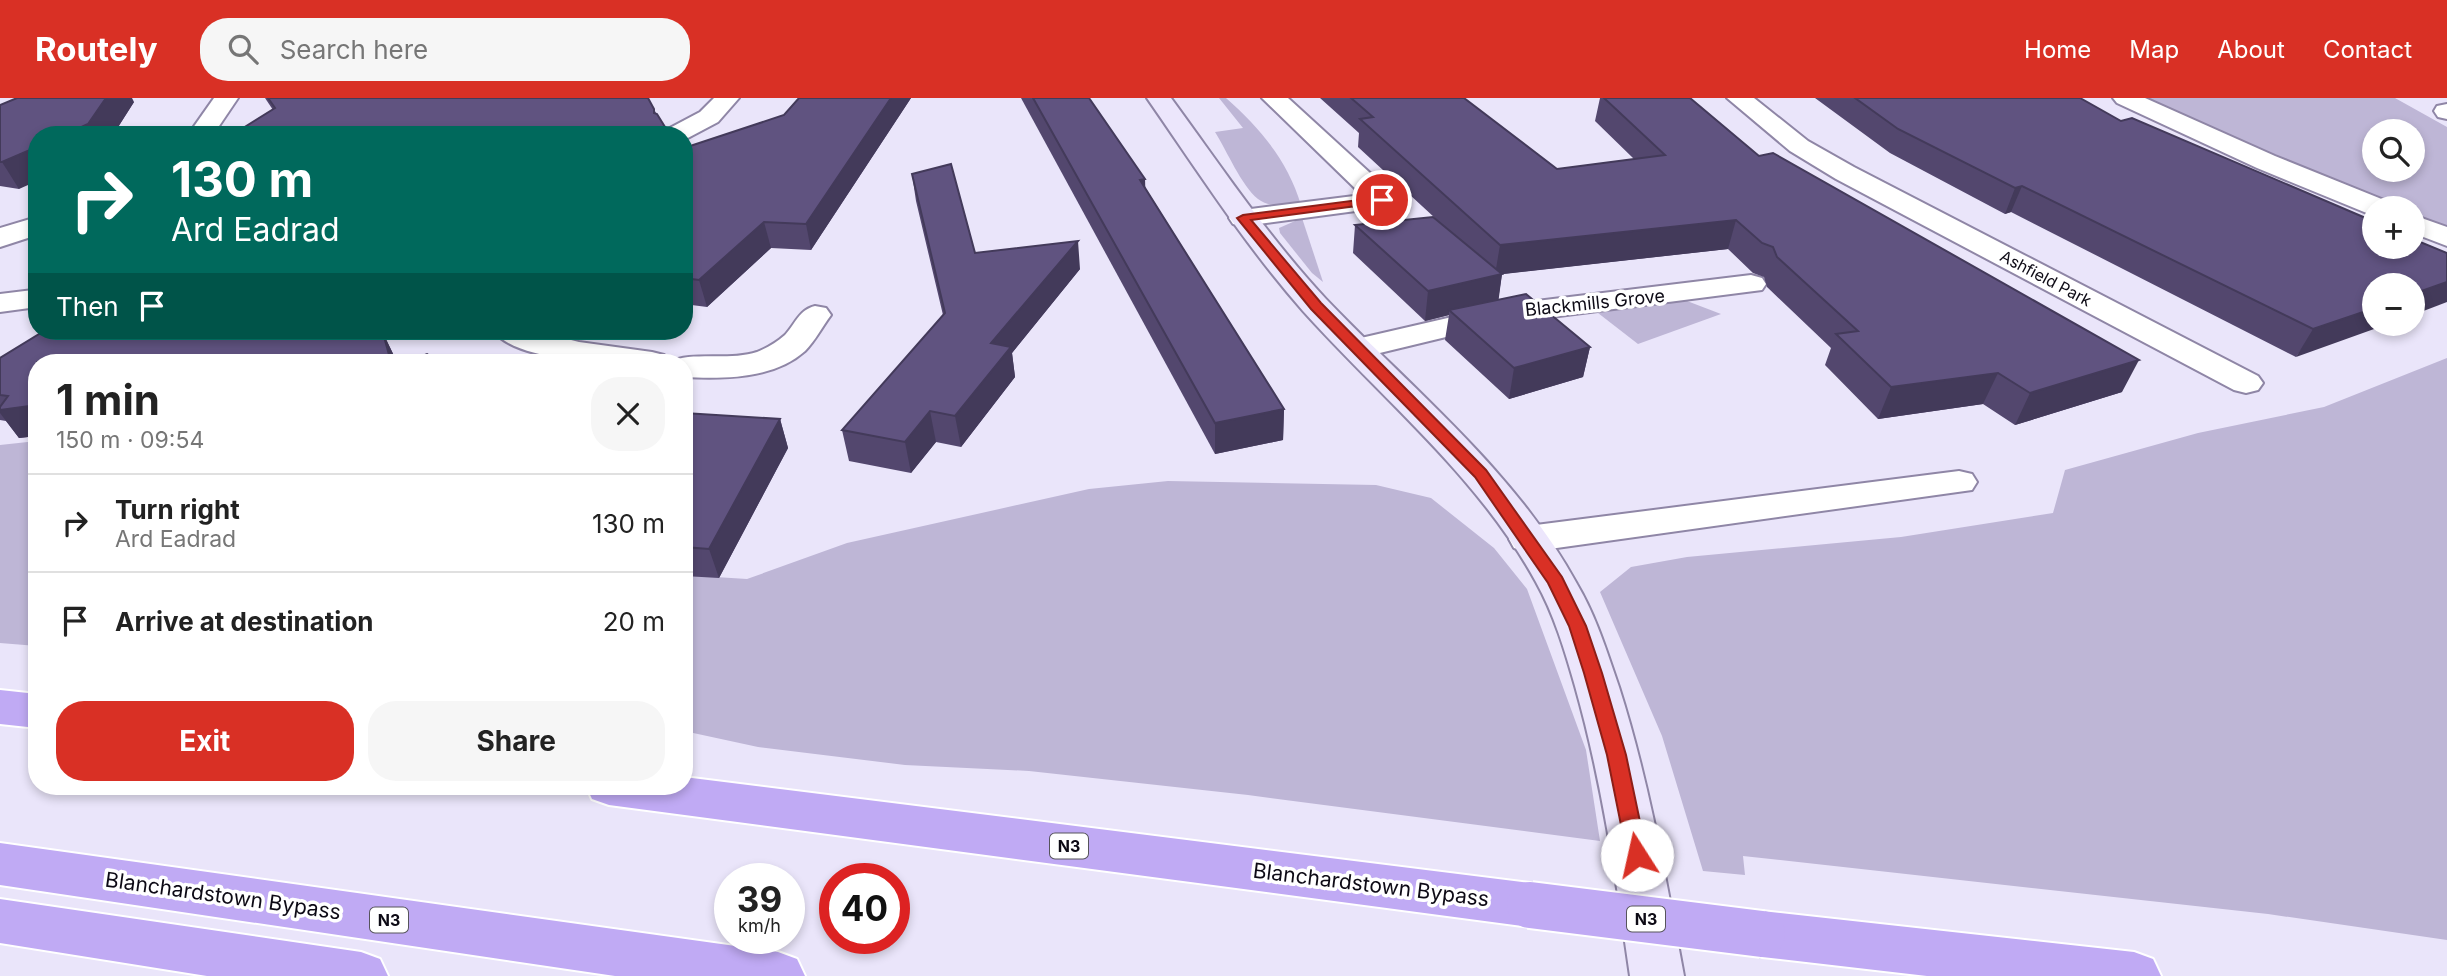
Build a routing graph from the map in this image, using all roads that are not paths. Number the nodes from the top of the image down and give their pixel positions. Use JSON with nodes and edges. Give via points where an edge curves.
{"nodes":[{"id":1,"x":226,"y":98,"type":"edge"},
{"id":2,"x":727,"y":98,"type":"edge"},
{"id":3,"x":1159,"y":98,"type":"edge"},
{"id":4,"x":1274,"y":98,"type":"edge"},
{"id":5,"x":1739,"y":98,"type":"edge"},
{"id":6,"x":2125,"y":98,"type":"edge"},
{"id":7,"x":206,"y":126,"type":"edge"},
{"id":8,"x":692,"y":126,"type":"edge"},
{"id":9,"x":2362,"y":201,"type":"edge"},
{"id":10,"x":1243,"y":218,"type":"junction"},
{"id":11,"x":28,"y":228,"type":"edge"},
{"id":12,"x":2425,"y":228,"type":"edge"},
{"id":13,"x":2447,"y":237,"type":"edge"},
{"id":14,"x":0,"y":238,"type":"edge"},
{"id":15,"x":1751,"y":284,"type":"dead end"},
{"id":16,"x":28,"y":300,"type":"edge"},
{"id":17,"x":0,"y":303,"type":"edge"},
{"id":18,"x":815,"y":315,"type":"dead end"},
{"id":19,"x":534,"y":340,"type":"edge"},
{"id":20,"x":1359,"y":348,"type":"junction"},
{"id":21,"x":590,"y":354,"type":"edge"},
{"id":22,"x":693,"y":367,"type":"edge"},
{"id":23,"x":2246,"y":383,"type":"dead end"},
{"id":24,"x":1958,"y":482,"type":"dead end"},
{"id":25,"x":1528,"y":539,"type":"junction"},
{"id":26,"x":0,"y":707,"type":"edge"},
{"id":27,"x":28,"y":710,"type":"edge"},
{"id":28,"x":679,"y":795,"type":"edge"},
{"id":29,"x":0,"y":864,"type":"edge"},
{"id":30,"x":0,"y":921,"type":"edge"},
{"id":31,"x":361,"y":976,"type":"edge"},
{"id":32,"x":778,"y":976,"type":"edge"},
{"id":33,"x":1657,"y":976,"type":"edge"},
{"id":34,"x":2134,"y":976,"type":"edge"}],
"edges":[{"from":1,"to":7,"type":"street"},
{"from":2,"to":8,"type":"street","via":[[709,117]]},
{"from":3,"to":10,"type":"street"},
{"from":4,"to":10,"type":"street","via":[[1382,200]]},
{"from":5,"to":23,"type":"street","name":"Ashfield Park","via":[[1799,146],[1845,173]]},
{"from":6,"to":9,"type":"street"},
{"from":10,"to":20,"type":"street","via":[[1300,288]]},
{"from":11,"to":14,"type":"street"},
{"from":12,"to":13,"type":"street"},
{"from":15,"to":20,"type":"street","name":"Blackmills Grove","via":[[1723,299],[1514,312]]},
{"from":16,"to":17,"type":"street"},
{"from":18,"to":22,"type":"street","via":[[791,346],[765,359],[735,367]]},
{"from":19,"to":21,"type":"street"},
{"from":20,"to":25,"type":"street","via":[[1480,474]]},
{"from":24,"to":25,"type":"street"},
{"from":25,"to":33,"type":"street","via":[[1556,581],[1593,673],[1633,831]]},
{"from":26,"to":27,"type":"highway"},
{"from":28,"to":34,"type":"highway","name":"Blanchardstown Bypass","number":"N3","bridge":true,"via":[[1762,934]]},
{"from":29,"to":32,"type":"highway","name":"Blanchardstown Bypass","number":"N3"},
{"from":30,"to":31,"type":"highway"}]}
